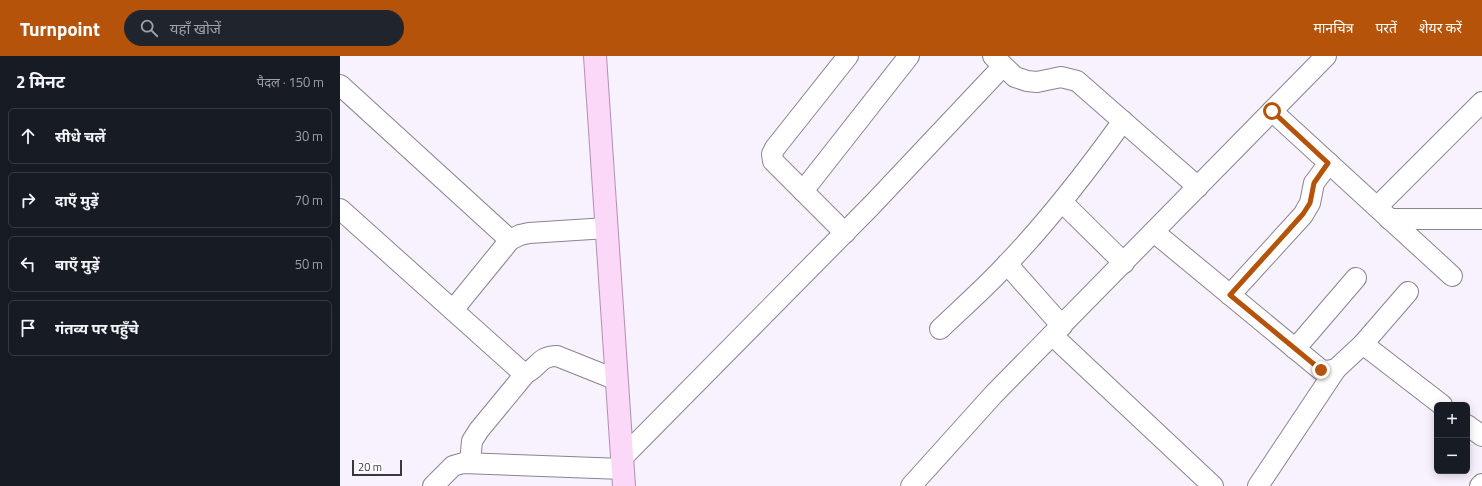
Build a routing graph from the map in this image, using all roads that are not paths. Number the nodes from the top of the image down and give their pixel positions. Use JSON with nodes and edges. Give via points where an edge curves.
{"nodes":[{"id":1,"x":595,"y":56,"type":"edge"},
{"id":2,"x":848,"y":56,"type":"edge"},
{"id":3,"x":909,"y":56,"type":"edge"},
{"id":4,"x":1326,"y":56,"type":"edge"},
{"id":5,"x":998,"y":61,"type":"edge"},
{"id":6,"x":340,"y":85,"type":"edge"},
{"id":7,"x":1482,"y":102,"type":"edge"},
{"id":8,"x":1272,"y":111,"type":"junction"},
{"id":9,"x":1123,"y":121,"type":"junction"},
{"id":10,"x":1328,"y":163,"type":"junction"},
{"id":11,"x":1198,"y":187,"type":"junction"},
{"id":12,"x":803,"y":191,"type":"junction"},
{"id":13,"x":1062,"y":202,"type":"junction"},
{"id":14,"x":340,"y":209,"type":"edge"},
{"id":15,"x":1383,"y":213,"type":"junction"},
{"id":16,"x":1482,"y":218,"type":"edge"},
{"id":17,"x":607,"y":228,"type":"junction"},
{"id":18,"x":1154,"y":232,"type":"junction"},
{"id":19,"x":845,"y":233,"type":"junction"},
{"id":20,"x":510,"y":240,"type":"junction"},
{"id":21,"x":1124,"y":263,"type":"junction"},
{"id":22,"x":1007,"y":264,"type":"junction"},
{"id":23,"x":1452,"y":276,"type":"dead end"},
{"id":24,"x":1356,"y":278,"type":"dead end"},
{"id":25,"x":1408,"y":292,"type":"dead end"},
{"id":26,"x":1230,"y":295,"type":"junction"},
{"id":27,"x":452,"y":310,"type":"junction"},
{"id":28,"x":940,"y":329,"type":"dead end"},
{"id":29,"x":1057,"y":330,"type":"junction"},
{"id":30,"x":1363,"y":344,"type":"junction"},
{"id":31,"x":1295,"y":349,"type":"junction"},
{"id":32,"x":1336,"y":369,"type":"junction"},
{"id":33,"x":526,"y":373,"type":"junction"},
{"id":34,"x":617,"y":380,"type":"junction"},
{"id":35,"x":1438,"y":402,"type":"edge"},
{"id":36,"x":1470,"y":427,"type":"edge"},
{"id":37,"x":1482,"y":436,"type":"edge"},
{"id":38,"x":470,"y":463,"type":"junction"},
{"id":39,"x":623,"y":471,"type":"edge"},
{"id":40,"x":1482,"y":484,"type":"edge"},
{"id":41,"x":433,"y":486,"type":"edge"},
{"id":42,"x":911,"y":486,"type":"edge"},
{"id":43,"x":1213,"y":486,"type":"edge"},
{"id":44,"x":1258,"y":486,"type":"edge"},
{"id":45,"x":1480,"y":486,"type":"edge"}],
"edges":[{"from":1,"to":17,"type":"main road"},
{"from":2,"to":12,"type":"street","via":[[772,154],[773,161]]},
{"from":3,"to":12,"type":"street"},
{"from":4,"to":8,"type":"street"},
{"from":5,"to":9,"type":"street","via":[[1015,76],[1027,81],[1037,82],[1061,76],[1077,81]]},
{"from":5,"to":19,"type":"street"},
{"from":6,"to":20,"type":"street"},
{"from":7,"to":15,"type":"street"},
{"from":8,"to":10,"type":"street"},
{"from":8,"to":11,"type":"street"},
{"from":9,"to":11,"type":"street"},
{"from":9,"to":13,"type":"street"},
{"from":10,"to":15,"type":"street"},
{"from":10,"to":26,"type":"street","via":[[1314,183],[1310,203],[1303,214]]},
{"from":11,"to":18,"type":"street"},
{"from":12,"to":19,"type":"street"},
{"from":13,"to":21,"type":"street"},
{"from":13,"to":22,"type":"street"},
{"from":14,"to":27,"type":"street"},
{"from":15,"to":16,"type":"street"},
{"from":15,"to":23,"type":"street"},
{"from":17,"to":20,"type":"street","via":[[529,233]]},
{"from":17,"to":34,"type":"main road"},
{"from":18,"to":21,"type":"street"},
{"from":18,"to":26,"type":"street"},
{"from":19,"to":39,"type":"street"},
{"from":20,"to":27,"type":"street"},
{"from":21,"to":29,"type":"street"},
{"from":22,"to":28,"type":"street"},
{"from":22,"to":29,"type":"street"},
{"from":24,"to":31,"type":"street"},
{"from":25,"to":30,"type":"street"},
{"from":26,"to":31,"type":"street"},
{"from":27,"to":33,"type":"street"},
{"from":29,"to":42,"type":"street","via":[[993,395]]},
{"from":29,"to":43,"type":"street"},
{"from":30,"to":32,"type":"street"},
{"from":30,"to":35,"type":"street"},
{"from":31,"to":32,"type":"street","via":[[1321,370]]},
{"from":32,"to":44,"type":"street"},
{"from":33,"to":34,"type":"street","via":[[543,359],[557,356]]},
{"from":33,"to":38,"type":"street","via":[[472,441]]},
{"from":34,"to":39,"type":"main road"},
{"from":36,"to":37,"type":"street"},
{"from":38,"to":39,"type":"street"},
{"from":38,"to":41,"type":"street","via":[[453,466]]},
{"from":40,"to":45,"type":"street"}]}
